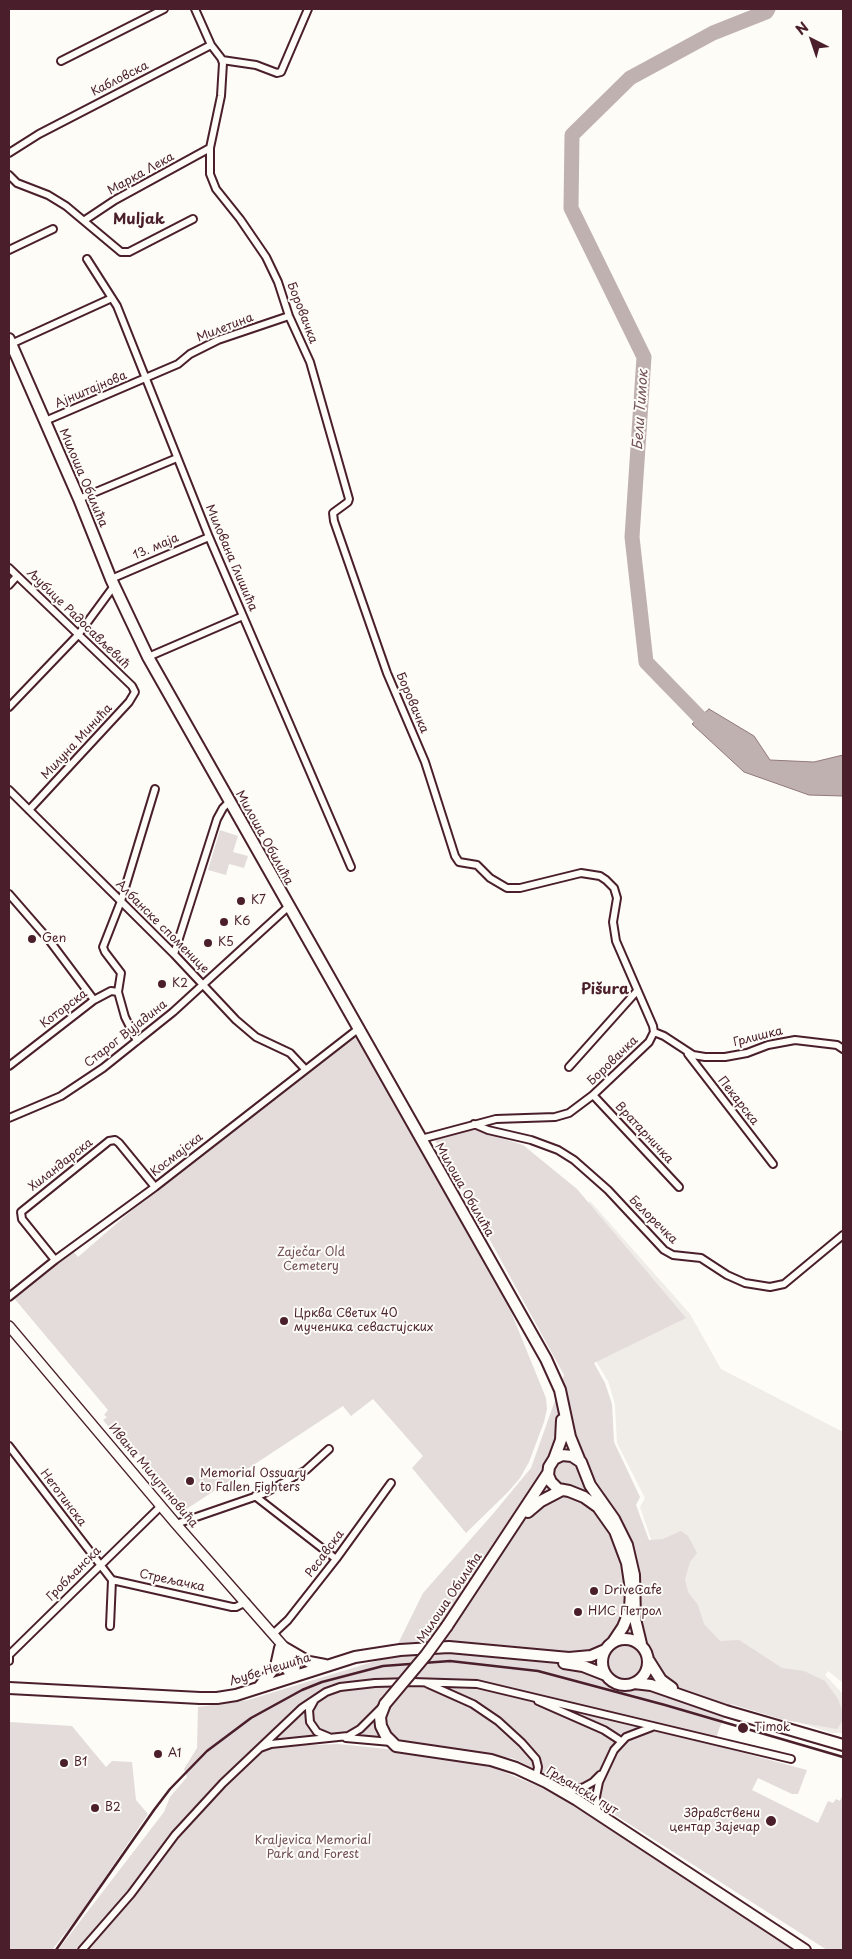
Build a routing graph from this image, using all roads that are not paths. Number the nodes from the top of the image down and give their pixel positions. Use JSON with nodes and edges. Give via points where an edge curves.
{"nodes":[{"id":1,"x":164,"y":9,"type":"edge"},
{"id":2,"x":195,"y":9,"type":"edge"},
{"id":3,"x":308,"y":9,"type":"edge"},
{"id":4,"x":211,"y":45,"type":"junction"},
{"id":5,"x":222,"y":60,"type":"junction"},
{"id":6,"x":61,"y":61,"type":"dead end"},
{"id":7,"x":210,"y":148,"type":"junction"},
{"id":8,"x":9,"y":153,"type":"edge"},
{"id":9,"x":9,"y":175,"type":"edge"},
{"id":10,"x":193,"y":219,"type":"dead end"},
{"id":11,"x":85,"y":220,"type":"junction"},
{"id":12,"x":53,"y":229,"type":"dead end"},
{"id":13,"x":9,"y":250,"type":"edge"},
{"id":14,"x":87,"y":259,"type":"dead end"},
{"id":15,"x":112,"y":298,"type":"junction"},
{"id":16,"x":289,"y":316,"type":"junction"},
{"id":17,"x":10,"y":342,"type":"edge"},
{"id":18,"x":145,"y":379,"type":"junction"},
{"id":19,"x":45,"y":421,"type":"junction"},
{"id":20,"x":177,"y":458,"type":"junction"},
{"id":21,"x":79,"y":499,"type":"junction"},
{"id":22,"x":209,"y":537,"type":"junction"},
{"id":23,"x":9,"y":568,"type":"edge"},
{"id":24,"x":17,"y":576,"type":"junction"},
{"id":25,"x":113,"y":582,"type":"junction"},
{"id":26,"x":9,"y":585,"type":"edge"},
{"id":27,"x":243,"y":616,"type":"junction"},
{"id":28,"x":78,"y":635,"type":"junction"},
{"id":29,"x":148,"y":657,"type":"junction"},
{"id":30,"x":132,"y":686,"type":"joint"},
{"id":31,"x":9,"y":707,"type":"edge"},
{"id":32,"x":155,"y":788,"type":"dead end"},
{"id":33,"x":9,"y":790,"type":"edge"},
{"id":34,"x":230,"y":802,"type":"junction"},
{"id":35,"x":29,"y":810,"type":"junction"},
{"id":36,"x":351,"y":867,"type":"dead end"},
{"id":37,"x":9,"y":894,"type":"edge"},
{"id":38,"x":121,"y":902,"type":"junction"},
{"id":39,"x":289,"y":906,"type":"junction"},
{"id":40,"x":174,"y":954,"type":"junction"},
{"id":41,"x":203,"y":984,"type":"junction"},
{"id":42,"x":638,"y":990,"type":"junction"},
{"id":43,"x":118,"y":992,"type":"junction"},
{"id":44,"x":94,"y":1000,"type":"junction"},
{"id":45,"x":358,"y":1029,"type":"junction"},
{"id":46,"x":654,"y":1032,"type":"junction"},
{"id":47,"x":138,"y":1041,"type":"junction"},
{"id":48,"x":843,"y":1049,"type":"edge"},
{"id":49,"x":686,"y":1051,"type":"junction"},
{"id":50,"x":9,"y":1066,"type":"edge"},
{"id":51,"x":569,"y":1067,"type":"dead end"},
{"id":52,"x":305,"y":1069,"type":"junction"},
{"id":53,"x":594,"y":1095,"type":"junction"},
{"id":54,"x":9,"y":1118,"type":"edge"},
{"id":55,"x":474,"y":1124,"type":"junction"},
{"id":56,"x":421,"y":1139,"type":"junction"},
{"id":57,"x":773,"y":1164,"type":"dead end"},
{"id":58,"x":155,"y":1187,"type":"junction"},
{"id":59,"x":679,"y":1187,"type":"dead end"},
{"id":60,"x":843,"y":1235,"type":"edge"},
{"id":61,"x":55,"y":1260,"type":"junction"},
{"id":62,"x":9,"y":1297,"type":"edge"},
{"id":63,"x":9,"y":1326,"type":"edge"},
{"id":64,"x":532,"y":1332,"type":"junction"},
{"id":65,"x":9,"y":1446,"type":"edge"},
{"id":66,"x":329,"y":1449,"type":"dead end"},
{"id":67,"x":554,"y":1459,"type":"junction"},
{"id":68,"x":579,"y":1459,"type":"junction"},
{"id":69,"x":548,"y":1473,"type":"junction"},
{"id":70,"x":585,"y":1474,"type":"junction"},
{"id":71,"x":391,"y":1483,"type":"dead end"},
{"id":72,"x":565,"y":1491,"type":"junction"},
{"id":73,"x":256,"y":1496,"type":"junction"},
{"id":74,"x":161,"y":1506,"type":"junction"},
{"id":75,"x":176,"y":1524,"type":"junction"},
{"id":76,"x":512,"y":1529,"type":"junction"},
{"id":77,"x":336,"y":1559,"type":"junction"},
{"id":78,"x":100,"y":1565,"type":"junction"},
{"id":79,"x":112,"y":1580,"type":"junction"},
{"id":80,"x":246,"y":1602,"type":"junction"},
{"id":81,"x":110,"y":1626,"type":"dead end"},
{"id":82,"x":272,"y":1634,"type":"junction"},
{"id":83,"x":613,"y":1642,"type":"junction"},
{"id":84,"x":641,"y":1644,"type":"junction"},
{"id":85,"x":281,"y":1646,"type":"junction"},
{"id":86,"x":605,"y":1650,"type":"junction"},
{"id":87,"x":506,"y":1652,"type":"junction"},
{"id":88,"x":9,"y":1655,"type":"edge"},
{"id":89,"x":649,"y":1661,"type":"junction"},
{"id":90,"x":9,"y":1662,"type":"edge"},
{"id":91,"x":328,"y":1665,"type":"junction"},
{"id":92,"x":606,"y":1675,"type":"junction"},
{"id":93,"x":294,"y":1676,"type":"junction"},
{"id":94,"x":423,"y":1681,"type":"junction"},
{"id":95,"x":634,"y":1683,"type":"junction"},
{"id":96,"x":260,"y":1687,"type":"junction"},
{"id":97,"x":9,"y":1688,"type":"edge"},
{"id":98,"x":520,"y":1694,"type":"junction"},
{"id":99,"x":316,"y":1698,"type":"junction"},
{"id":100,"x":385,"y":1704,"type":"junction"},
{"id":101,"x":726,"y":1711,"type":"junction"},
{"id":102,"x":653,"y":1726,"type":"junction"},
{"id":103,"x":336,"y":1738,"type":"junction"},
{"id":104,"x":621,"y":1741,"type":"junction"},
{"id":105,"x":391,"y":1742,"type":"junction"},
{"id":106,"x":843,"y":1745,"type":"edge"},
{"id":107,"x":257,"y":1750,"type":"junction"},
{"id":108,"x":791,"y":1759,"type":"dead end"},
{"id":109,"x":602,"y":1772,"type":"junction"},
{"id":110,"x":536,"y":1777,"type":"junction"},
{"id":111,"x":559,"y":1789,"type":"junction"},
{"id":112,"x":598,"y":1814,"type":"junction"},
{"id":113,"x":82,"y":1950,"type":"edge"},
{"id":114,"x":805,"y":1950,"type":"edge"}],
"edges":[{"from":1,"to":6,"type":"street"},
{"from":2,"to":4,"type":"street"},
{"from":3,"to":5,"type":"street","via":[[281,72]]},
{"from":4,"to":5,"type":"street"},
{"from":4,"to":8,"type":"street","name":"Кабловска","via":[[39,134]]},
{"from":5,"to":7,"type":"street","name":"Боровачка","via":[[220,96]]},
{"from":7,"to":11,"type":"street","name":"Марка Лека"},
{"from":7,"to":16,"type":"street","name":"Боровачка","via":[[209,167],[213,183],[266,257]]},
{"from":9,"to":11,"type":"street","via":[[23,185],[48,195]]},
{"from":10,"to":11,"type":"street","via":[[124,253]]},
{"from":12,"to":13,"type":"street"},
{"from":14,"to":15,"type":"street","name":"Милована Глишића"},
{"from":15,"to":17,"type":"street"},
{"from":15,"to":18,"type":"street","name":"Милована Глишића"},
{"from":16,"to":18,"type":"street","name":"Милетина","via":[[218,340]]},
{"from":16,"to":42,"type":"street","name":"Боровачка","via":[[310,362],[348,494],[348,502],[333,513],[334,521],[387,674],[425,762],[456,859],[462,863],[477,864],[490,878],[507,888],[520,888],[581,873],[606,880],[618,898],[613,922],[616,941]]},
{"from":17,"to":19,"type":"main road","name":"Милоша Обилића"},
{"from":18,"to":19,"type":"street","name":"Ајнштајнова"},
{"from":18,"to":20,"type":"street","name":"Милована Глишића"},
{"from":19,"to":21,"type":"main road","name":"Милоша Обилића"},
{"from":20,"to":21,"type":"street"},
{"from":20,"to":22,"type":"street","name":"Милована Глишића"},
{"from":21,"to":25,"type":"main road","name":"Милоша Обилића"},
{"from":22,"to":25,"type":"street","name":"13. маја"},
{"from":22,"to":27,"type":"street","name":"Милована Глишића"},
{"from":23,"to":24,"type":"street","name":"Љубице Радосављевић"},
{"from":24,"to":26,"type":"street"},
{"from":24,"to":28,"type":"street","name":"Љубице Радосављевић"},
{"from":25,"to":28,"type":"street"},
{"from":25,"to":29,"type":"main road","name":"Милоша Обилића"},
{"from":27,"to":29,"type":"street"},
{"from":27,"to":36,"type":"street","name":"Милована Глишића"},
{"from":28,"to":30,"type":"street","name":"Љубице Радосављевић"},
{"from":28,"to":31,"type":"street"},
{"from":29,"to":34,"type":"main road","name":"Милоша Обилића"},
{"from":30,"to":35,"type":"street","name":"Милуна Минића","via":[[133,698]]},
{"from":32,"to":38,"type":"street"},
{"from":33,"to":35,"type":"street","name":"Албанске споменице"},
{"from":34,"to":39,"type":"main road","name":"Милоша Обилића"},
{"from":34,"to":40,"type":"street","via":[[217,820]]},
{"from":35,"to":38,"type":"street","name":"Албанске споменице"},
{"from":37,"to":44,"type":"street"},
{"from":38,"to":40,"type":"street","name":"Албанске споменице"},
{"from":38,"to":43,"type":"street","via":[[104,947],[121,973]]},
{"from":39,"to":41,"type":"street","name":"Старог Вујадина"},
{"from":39,"to":45,"type":"main road","name":"Милоша Обилића"},
{"from":40,"to":41,"type":"street","name":"Албанске споменице"},
{"from":41,"to":47,"type":"street","name":"Старог Вујадина"},
{"from":41,"to":52,"type":"street","name":"Албанске споменице","via":[[247,1031],[284,1049]]},
{"from":42,"to":46,"type":"street","name":"Боровачка"},
{"from":42,"to":51,"type":"street"},
{"from":43,"to":44,"type":"street","name":"Которска","via":[[111,991]]},
{"from":43,"to":47,"type":"street","via":[[125,1017]]},
{"from":44,"to":50,"type":"street","name":"Которска"},
{"from":45,"to":52,"type":"street","name":"Космајска"},
{"from":45,"to":56,"type":"main road","name":"Милоша Обилића"},
{"from":46,"to":49,"type":"street","name":"Грлишка"},
{"from":46,"to":53,"type":"street","name":"Боровачка","via":[[649,1042]]},
{"from":47,"to":54,"type":"street","name":"Старог Вујадина","via":[[61,1096]]},
{"from":48,"to":49,"type":"street","name":"Грлишка","via":[[837,1045],[795,1040],[725,1057],[705,1057]]},
{"from":49,"to":57,"type":"street","name":"Пекарска"},
{"from":52,"to":58,"type":"street","name":"Космајска"},
{"from":53,"to":55,"type":"street","name":"Боровачка","via":[[564,1115],[496,1119]]},
{"from":53,"to":59,"type":"street","name":"Вратарничка"},
{"from":55,"to":56,"type":"street","name":"Боровачка"},
{"from":55,"to":60,"type":"street","name":"Белоречка","via":[[558,1150],[608,1190],[664,1250],[673,1255],[701,1258],[745,1283],[770,1287],[784,1284]]},
{"from":56,"to":64,"type":"main road","name":"Милоша Обилића"},
{"from":58,"to":61,"type":"street","name":"Космајска"},
{"from":58,"to":61,"type":"street","name":"Хиландарска","via":[[119,1143],[115,1140],[109,1142],[22,1210],[22,1219]]},
{"from":61,"to":62,"type":"street","name":"Космајска"},
{"from":63,"to":74,"type":"street","name":"Ивана Милутиновића"},
{"from":64,"to":67,"type":"main road","name":"Милоша Обилића","via":[[553,1383],[562,1417]]},
{"from":64,"to":68,"type":"main road","name":"Милоша Обилића","via":[[560,1390],[570,1437]]},
{"from":65,"to":78,"type":"street","name":"Неготинска"},
{"from":66,"to":73,"type":"street","via":[[306,1470]]},
{"from":67,"to":68,"type":"main road","via":[[566,1455]]},
{"from":67,"to":69,"type":"main road"},
{"from":68,"to":70,"type":"main road"},
{"from":69,"to":72,"type":"main road","via":[[552,1484]]},
{"from":69,"to":76,"type":"main road","name":"Милоша Обилића"},
{"from":70,"to":72,"type":"main road","via":[[580,1485]]},
{"from":70,"to":84,"type":"main road","via":[[617,1524],[629,1552],[634,1575],[635,1619]]},
{"from":71,"to":77,"type":"street","name":"Ресавска"},
{"from":72,"to":76,"type":"main road","name":"Милоша Обилића","via":[[541,1501]]},
{"from":72,"to":83,"type":"main road","via":[[584,1497],[598,1508],[615,1532],[625,1556],[631,1590],[630,1610]]},
{"from":73,"to":75,"type":"street"},
{"from":73,"to":77,"type":"street"},
{"from":74,"to":75,"type":"street","name":"Ивана Милутиновића"},
{"from":74,"to":78,"type":"street","name":"Гробљанска"},
{"from":75,"to":80,"type":"street","name":"Ивана Милутиновића"},
{"from":76,"to":100,"type":"main road","name":"Милоша Обилића","bridge":true,"via":[[426,1655]]},
{"from":77,"to":82,"type":"street","name":"Ресавска","via":[[288,1620]]},
{"from":78,"to":79,"type":"street"},
{"from":78,"to":88,"type":"street","name":"Гробљанска"},
{"from":79,"to":80,"type":"street","name":"Стрељачка","via":[[232,1607]]},
{"from":79,"to":81,"type":"street"},
{"from":80,"to":82,"type":"street","name":"Ивана Милутиновића"},
{"from":82,"to":85,"type":"street","name":"Ивана Милутиновића"},
{"from":83,"to":84,"type":"main road","via":[[628,1638]]},
{"from":83,"to":86,"type":"main road"},
{"from":84,"to":89,"type":"main road"},
{"from":85,"to":91,"type":"main road","via":[[310,1662]]},
{"from":85,"to":93,"type":"street","name":"Ивана Милутиновића","via":[[285,1667]]},
{"from":85,"to":96,"type":"main road","via":[[276,1666]]},
{"from":86,"to":87,"type":"main road","via":[[591,1656],[568,1658]]},
{"from":86,"to":92,"type":"main road","via":[[602,1662]]},
{"from":87,"to":91,"type":"main road","name":"Љубе Нешића","via":[[449,1647],[410,1649],[366,1655]]},
{"from":87,"to":92,"type":"main road","via":[[583,1666]]},
{"from":88,"to":90,"type":"street","name":"Гробљанска"},
{"from":89,"to":95,"type":"main road","via":[[644,1676]]},
{"from":89,"to":101,"type":"main road","via":[[668,1686]]},
{"from":91,"to":93,"type":"main road","name":"Љубе Нешића"},
{"from":92,"to":95,"type":"main road","via":[[619,1684]]},
{"from":93,"to":96,"type":"main road","name":"Љубе Нешића"},
{"from":94,"to":98,"type":"street","via":[[476,1684]]},
{"from":94,"to":99,"type":"street","via":[[348,1686]]},
{"from":94,"to":110,"type":"street","via":[[466,1700],[498,1721],[536,1759]]},
{"from":95,"to":101,"type":"main road","via":[[651,1685]]},
{"from":96,"to":97,"type":"main road","name":"Љубе Нешића","via":[[226,1696],[200,1698]]},
{"from":98,"to":102,"type":"street"},
{"from":98,"to":104,"type":"street","via":[[604,1730]]},
{"from":99,"to":103,"type":"street","via":[[309,1710],[312,1726],[322,1736]]},
{"from":99,"to":107,"type":"street","via":[[295,1713]]},
{"from":100,"to":103,"type":"street","via":[[356,1732]]},
{"from":100,"to":105,"type":"main road","via":[[380,1717],[381,1726]]},
{"from":101,"to":106,"type":"main road"},
{"from":102,"to":104,"type":"street"},
{"from":102,"to":108,"type":"street"},
{"from":103,"to":105,"type":"street"},
{"from":103,"to":107,"type":"street","via":[[271,1744]]},
{"from":104,"to":109,"type":"street"},
{"from":105,"to":110,"type":"main road","name":"Грљански пут","via":[[403,1748],[491,1760]]},
{"from":107,"to":113,"type":"street","via":[[194,1813]]},
{"from":109,"to":111,"type":"street","via":[[594,1782],[584,1787]]},
{"from":109,"to":112,"type":"street","via":[[596,1797]]},
{"from":110,"to":111,"type":"main road","name":"Грљански пут"},
{"from":111,"to":112,"type":"main road","name":"Грљански пут"},
{"from":112,"to":114,"type":"main road","name":"Грљански пут"}]}
